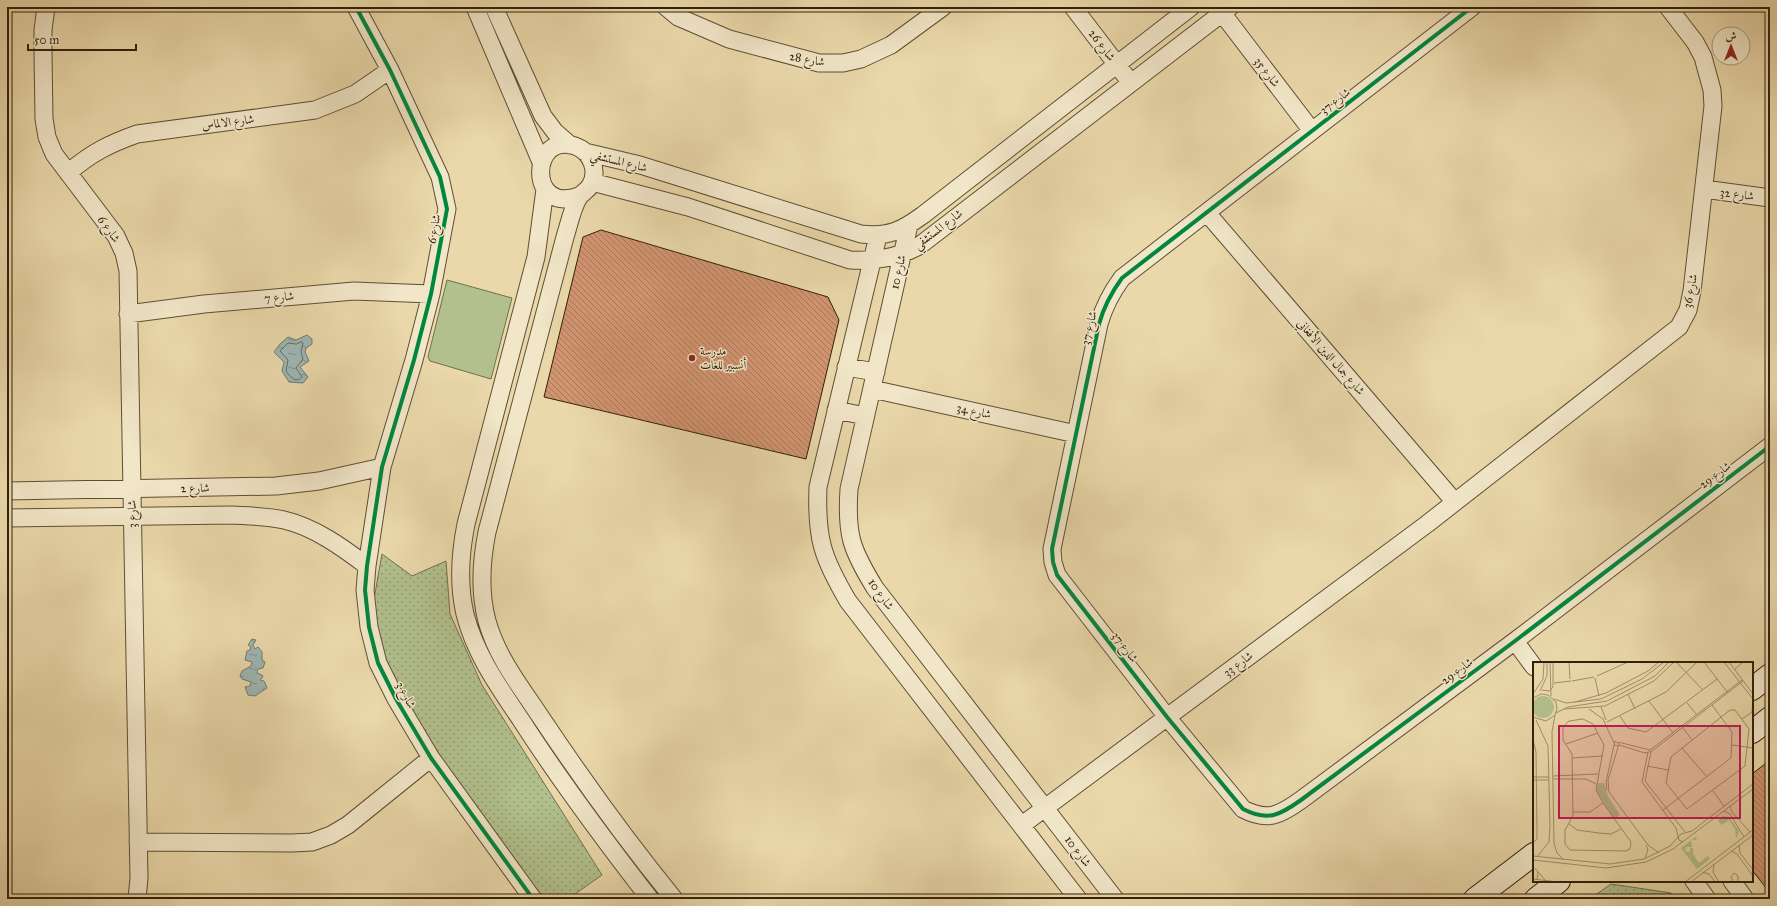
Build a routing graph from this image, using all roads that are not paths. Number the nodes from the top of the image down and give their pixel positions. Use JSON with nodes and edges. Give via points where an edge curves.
{"nodes":[{"id":1,"x":46,"y":7,"type":"edge"},
{"id":2,"x":356,"y":7,"type":"edge"},
{"id":3,"x":475,"y":7,"type":"edge"},
{"id":4,"x":494,"y":7,"type":"edge"},
{"id":5,"x":666,"y":7,"type":"edge"},
{"id":6,"x":943,"y":7,"type":"edge"},
{"id":7,"x":1072,"y":7,"type":"edge"},
{"id":8,"x":1190,"y":7,"type":"edge"},
{"id":9,"x":1472,"y":7,"type":"edge"},
{"id":10,"x":1668,"y":7,"type":"edge"},
{"id":11,"x":1226,"y":10,"type":"edge"},
{"id":12,"x":1116,"y":64,"type":"junction"},
{"id":13,"x":390,"y":70,"type":"junction"},
{"id":14,"x":1130,"y":83,"type":"junction"},
{"id":15,"x":1312,"y":131,"type":"junction"},
{"id":16,"x":578,"y":149,"type":"junction"},
{"id":17,"x":541,"y":162,"type":"junction"},
{"id":18,"x":68,"y":173,"type":"junction"},
{"id":19,"x":592,"y":182,"type":"junction"},
{"id":20,"x":545,"y":189,"type":"junction"},
{"id":21,"x":1704,"y":190,"type":"junction"},
{"id":22,"x":579,"y":196,"type":"junction"},
{"id":23,"x":1770,"y":198,"type":"edge"},
{"id":24,"x":1207,"y":213,"type":"junction"},
{"id":25,"x":909,"y":225,"type":"junction"},
{"id":26,"x":878,"y":236,"type":"junction"},
{"id":27,"x":902,"y":254,"type":"junction"},
{"id":28,"x":872,"y":261,"type":"junction"},
{"id":29,"x":431,"y":294,"type":"junction"},
{"id":30,"x":128,"y":314,"type":"junction"},
{"id":31,"x":846,"y":367,"type":"junction"},
{"id":32,"x":876,"y":372,"type":"junction"},
{"id":33,"x":872,"y":389,"type":"junction"},
{"id":34,"x":836,"y":410,"type":"junction"},
{"id":35,"x":865,"y":416,"type":"junction"},
{"id":36,"x":1076,"y":434,"type":"junction"},
{"id":37,"x":1770,"y":446,"type":"edge"},
{"id":38,"x":382,"y":466,"type":"junction"},
{"id":39,"x":132,"y":489,"type":"junction"},
{"id":40,"x":7,"y":491,"type":"edge"},
{"id":41,"x":1454,"y":502,"type":"junction"},
{"id":42,"x":132,"y":516,"type":"junction"},
{"id":43,"x":7,"y":518,"type":"edge"},
{"id":44,"x":366,"y":566,"type":"junction"},
{"id":45,"x":1515,"y":641,"type":"junction"},
{"id":46,"x":1533,"y":666,"type":"edge"},
{"id":47,"x":1770,"y":675,"type":"edge"},
{"id":48,"x":1753,"y":688,"type":"edge"},
{"id":49,"x":1167,"y":716,"type":"junction"},
{"id":50,"x":1770,"y":718,"type":"edge"},
{"id":51,"x":1753,"y":731,"type":"edge"},
{"id":52,"x":431,"y":758,"type":"junction"},
{"id":53,"x":1045,"y":808,"type":"junction"},
{"id":54,"x":1022,"y":825,"type":"junction"},
{"id":55,"x":138,"y":842,"type":"junction"},
{"id":56,"x":1533,"y":855,"type":"edge"},
{"id":57,"x":644,"y":862,"type":"junction"},
{"id":58,"x":630,"y":873,"type":"junction"},
{"id":59,"x":1558,"y":882,"type":"edge"},
{"id":60,"x":1695,"y":882,"type":"edge"},
{"id":61,"x":1733,"y":882,"type":"edge"},
{"id":62,"x":137,"y":899,"type":"edge"},
{"id":63,"x":533,"y":899,"type":"edge"},
{"id":64,"x":650,"y":899,"type":"edge"},
{"id":65,"x":674,"y":899,"type":"edge"},
{"id":66,"x":1078,"y":899,"type":"edge"},
{"id":67,"x":1115,"y":899,"type":"edge"},
{"id":68,"x":1475,"y":899,"type":"edge"},
{"id":69,"x":1536,"y":899,"type":"edge"},
{"id":70,"x":1707,"y":899,"type":"edge"},
{"id":71,"x":1745,"y":899,"type":"edge"}],
"edges":[{"from":1,"to":18,"type":"street","name":"شارع 6","via":[[43,30],[44,119],[47,137],[54,154]]},
{"from":2,"to":13,"type":"street","name":"شارع 6"},
{"from":3,"to":17,"type":"street"},
{"from":4,"to":16,"type":"street","name":"شارع المستشفي","via":[[543,116],[555,132]]},
{"from":5,"to":6,"type":"street","name":"شارع 28","via":[[678,17],[729,39],[819,63],[843,63],[891,45]]},
{"from":7,"to":12,"type":"street","name":"شارع 26"},
{"from":8,"to":12,"type":"street","name":"شارع المستشفي"},
{"from":9,"to":15,"type":"street","name":"شارع 37"},
{"from":10,"to":21,"type":"street","name":"شارع 36","via":[[1695,42],[1709,73],[1713,106]]},
{"from":11,"to":14,"type":"street","name":"شارع المستشفي"},
{"from":11,"to":15,"type":"street","name":"شارع 35"},
{"from":12,"to":14,"type":"street","name":"شارع 26"},
{"from":12,"to":25,"type":"street","name":"شارع المستشفي"},
{"from":13,"to":18,"type":"street","name":"شارع الالماس","via":[[355,94],[315,110],[137,134],[110,143],[86,157]]},
{"from":13,"to":29,"type":"street","name":"شارع 6","via":[[440,177],[446,197],[446,221]]},
{"from":14,"to":27,"type":"street","name":"شارع المستشفي","via":[[919,246]]},
{"from":15,"to":24,"type":"street","name":"شارع 37"},
{"from":16,"to":17,"type":"street","via":[[556,147]]},
{"from":16,"to":19,"type":"street","via":[[592,163]]},
{"from":16,"to":26,"type":"street","name":"شارع المستشفي","via":[[640,165],[854,232]]},
{"from":17,"to":20,"type":"street","via":[[540,176]]},
{"from":18,"to":30,"type":"street","name":"شارع 6","via":[[116,236],[124,253],[128,271]]},
{"from":19,"to":22,"type":"street"},
{"from":19,"to":28,"type":"street","name":"شارع المستشفي","via":[[688,207],[850,260]]},
{"from":20,"to":22,"type":"street","via":[[565,199]]},
{"from":20,"to":58,"type":"street","via":[[536,258],[466,524],[461,562],[462,592],[465,614],[481,657],[552,768]]},
{"from":21,"to":23,"type":"street","name":"شارع 32"},
{"from":21,"to":41,"type":"street","name":"شارع 36","via":[[1692,291],[1688,310],[1679,327]]},
{"from":22,"to":57,"type":"street","via":[[559,259],[487,532],[481,576],[483,599],[487,622],[505,663],[567,757]]},
{"from":24,"to":36,"type":"street","name":"شارع 37","via":[[1122,278],[1111,292],[1101,319]]},
{"from":24,"to":41,"type":"street","name":"شارع جمال الدين الأفغاني"},
{"from":25,"to":26,"type":"street","name":"شارع المستشفي","via":[[894,233]]},
{"from":25,"to":27,"type":"street","name":"شارع 10"},
{"from":26,"to":28,"type":"street"},
{"from":27,"to":28,"type":"street","name":"شارع المستشفي"},
{"from":27,"to":32,"type":"street","name":"شارع 10"},
{"from":28,"to":31,"type":"street"},
{"from":29,"to":30,"type":"street","name":"شارع 7","via":[[346,292],[204,304]]},
{"from":29,"to":38,"type":"street","name":"شارع 6"},
{"from":30,"to":39,"type":"street","name":"شارع 6"},
{"from":31,"to":32,"type":"street"},
{"from":31,"to":34,"type":"street"},
{"from":32,"to":33,"type":"street","name":"شارع 10"},
{"from":33,"to":35,"type":"street","name":"شارع 10"},
{"from":33,"to":36,"type":"street","name":"شارع 34"},
{"from":34,"to":35,"type":"street"},
{"from":34,"to":54,"type":"street","via":[[818,487],[817,518],[821,548],[833,576],[848,601]]},
{"from":35,"to":53,"type":"street","name":"شارع 10","via":[[849,489],[847,515],[851,542],[861,565],[879,593]]},
{"from":36,"to":49,"type":"street","name":"شارع 37","via":[[1052,549],[1057,575]]},
{"from":37,"to":45,"type":"street","name":"شارع 29"},
{"from":38,"to":39,"type":"street","name":"شارع 2","via":[[298,484]]},
{"from":38,"to":44,"type":"street","name":"شارع 3"},
{"from":39,"to":40,"type":"street","name":"شارع 2"},
{"from":39,"to":42,"type":"street","name":"شارع 3"},
{"from":41,"to":49,"type":"street","name":"شارع 33"},
{"from":42,"to":43,"type":"street"},
{"from":42,"to":44,"type":"street","via":[[232,515],[264,516],[285,520],[328,539]]},
{"from":42,"to":55,"type":"street","name":"شارع 3"},
{"from":44,"to":52,"type":"street","name":"شارع 3","via":[[365,590],[369,627],[378,663]]},
{"from":45,"to":46,"type":"street"},
{"from":45,"to":49,"type":"street","name":"شارع 29","via":[[1294,804],[1272,816],[1257,816],[1243,809]]},
{"from":47,"to":48,"type":"street"},
{"from":49,"to":53,"type":"street","name":"شارع 33"},
{"from":50,"to":51,"type":"street"},
{"from":52,"to":55,"type":"street","via":[[348,824],[331,835],[312,842]]},
{"from":52,"to":63,"type":"street","name":"شارع 3"},
{"from":53,"to":54,"type":"street","name":"شارع 33"},
{"from":53,"to":67,"type":"street","name":"شارع 10"},
{"from":54,"to":66,"type":"street"},
{"from":55,"to":62,"type":"street","name":"شارع 3"},
{"from":56,"to":68,"type":"street"},
{"from":57,"to":58,"type":"street"},
{"from":57,"to":65,"type":"street"},
{"from":58,"to":64,"type":"street"},
{"from":59,"to":69,"type":"street"},
{"from":60,"to":70,"type":"street"},
{"from":61,"to":71,"type":"street"}]}
